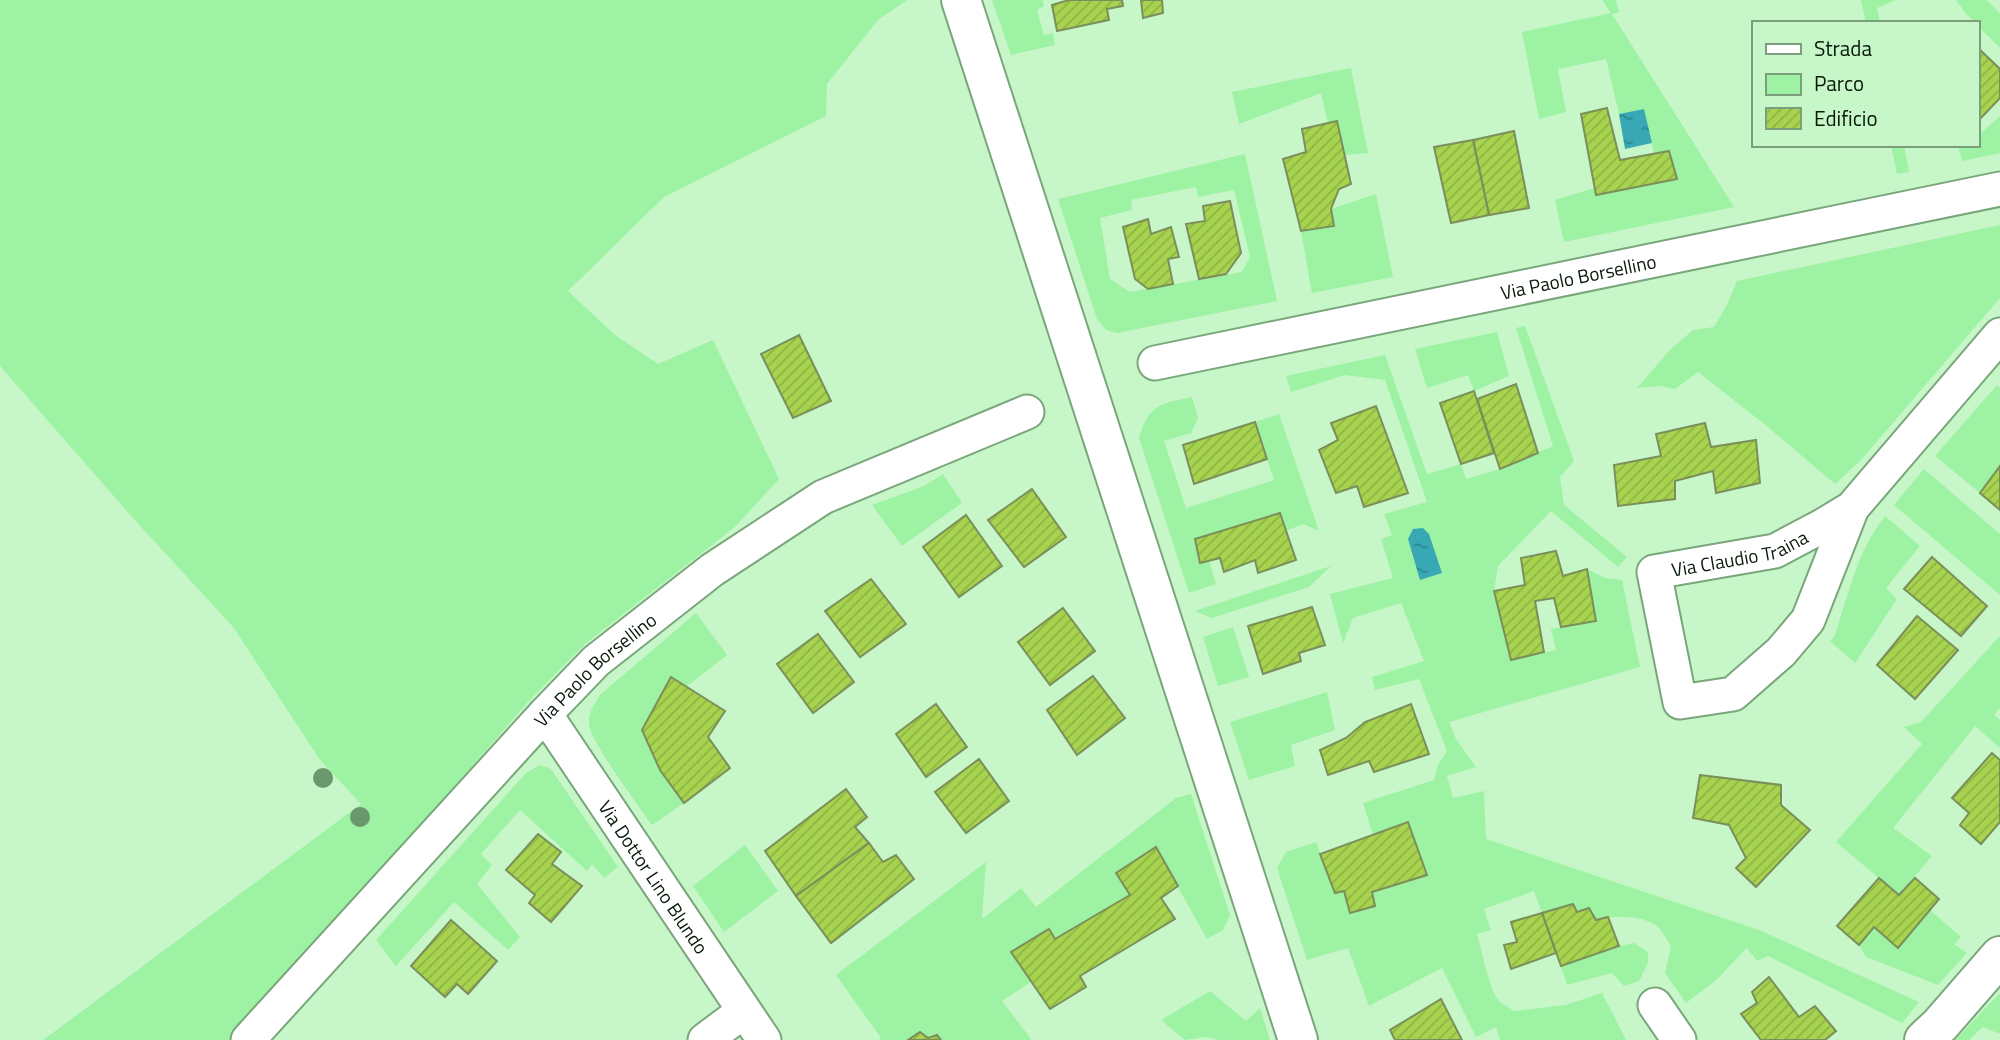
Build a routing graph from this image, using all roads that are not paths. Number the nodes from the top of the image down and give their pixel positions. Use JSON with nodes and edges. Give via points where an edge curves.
{"nodes":[{"id":1,"x":961,"y":0,"type":"edge"},
{"id":2,"x":2000,"y":189,"type":"edge"},
{"id":3,"x":2000,"y":335,"type":"edge"},
{"id":4,"x":1155,"y":363,"type":"dead end"},
{"id":5,"x":1027,"y":412,"type":"dead end"},
{"id":6,"x":1852,"y":508,"type":"junction"},
{"id":7,"x":545,"y":714,"type":"junction"},
{"id":8,"x":2000,"y":956,"type":"edge"},
{"id":9,"x":1655,"y":1005,"type":"dead end"},
{"id":10,"x":744,"y":1011,"type":"junction"},
{"id":11,"x":248,"y":1040,"type":"edge"},
{"id":12,"x":705,"y":1040,"type":"edge"},
{"id":13,"x":764,"y":1040,"type":"edge"},
{"id":14,"x":1298,"y":1040,"type":"edge"},
{"id":15,"x":1679,"y":1040,"type":"edge"},
{"id":16,"x":1924,"y":1040,"type":"edge"}],
"edges":[{"from":1,"to":14,"type":"main road"},
{"from":2,"to":4,"type":"street","name":"Via Paolo Borsellino"},
{"from":3,"to":6,"type":"street","name":"Via Claudio Traina"},
{"from":5,"to":7,"type":"street","name":"Via Paolo Borsellino","via":[[823,497],[679,595],[596,661]]},
{"from":6,"to":6,"type":"street","name":"Via Claudio Traina","via":[[1775,551],[1654,572],[1679,702],[1733,694],[1781,652],[1808,620]]},
{"from":7,"to":10,"type":"street","name":"Via Dottor Lino Blundo"},
{"from":7,"to":11,"type":"street","name":"Via Paolo Borsellino"},
{"from":8,"to":16,"type":"main road"},
{"from":9,"to":15,"type":"street"},
{"from":10,"to":12,"type":"street"},
{"from":10,"to":13,"type":"street","name":"Via Dottor Lino Blundo"}]}
